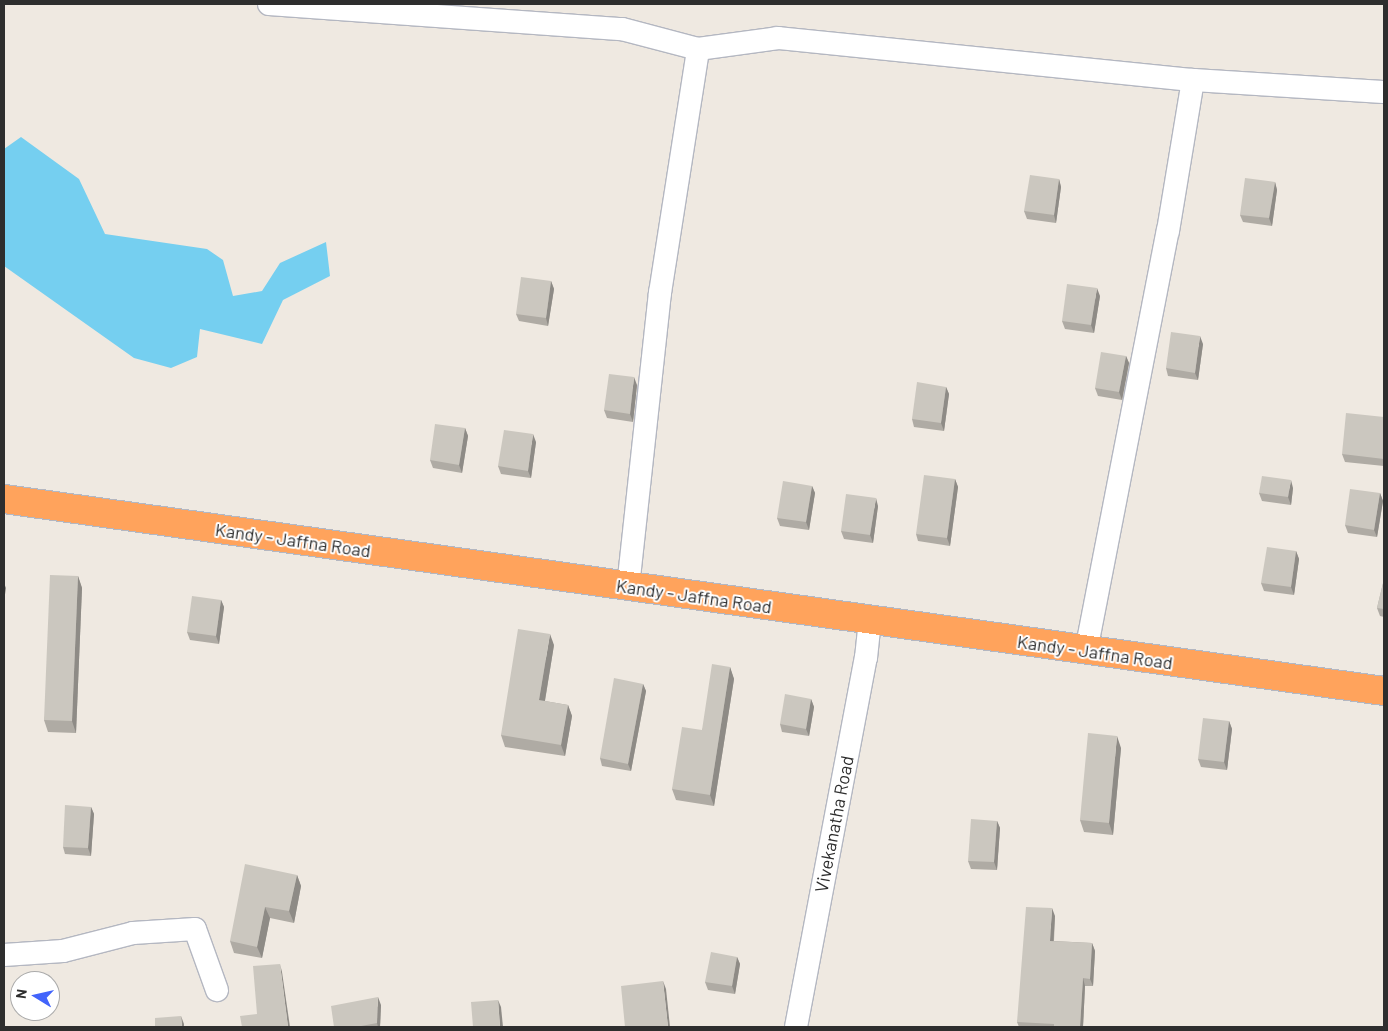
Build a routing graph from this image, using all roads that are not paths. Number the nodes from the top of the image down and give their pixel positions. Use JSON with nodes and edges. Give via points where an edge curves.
{"nodes":[{"id":1,"x":269,"y":4,"type":"edge"},
{"id":2,"x":698,"y":49,"type":"junction"},
{"id":3,"x":1192,"y":80,"type":"junction"},
{"id":4,"x":1384,"y":92,"type":"edge"},
{"id":5,"x":4,"y":499,"type":"edge"},
{"id":6,"x":628,"y":587,"type":"junction"},
{"id":7,"x":870,"y":621,"type":"junction"},
{"id":8,"x":1086,"y":651,"type":"junction"},
{"id":9,"x":1384,"y":691,"type":"edge"},
{"id":10,"x":4,"y":955,"type":"edge"},
{"id":11,"x":217,"y":990,"type":"dead end"},
{"id":12,"x":796,"y":1027,"type":"edge"}],
"edges":[{"from":1,"to":2,"type":"street","via":[[622,29]]},
{"from":2,"to":3,"type":"street","via":[[778,38]]},
{"from":2,"to":6,"type":"street","via":[[660,292]]},
{"from":3,"to":4,"type":"street"},
{"from":3,"to":8,"type":"street","via":[[1168,231]]},
{"from":5,"to":6,"type":"highway","name":"Kandy - Jaffna Road"},
{"from":6,"to":7,"type":"highway","name":"Kandy - Jaffna Road"},
{"from":7,"to":8,"type":"highway","name":"Kandy - Jaffna Road"},
{"from":7,"to":12,"type":"street","name":"Vivekanatha Road","via":[[864,668]]},
{"from":8,"to":9,"type":"highway","name":"Kandy - Jaffna Road"},
{"from":10,"to":11,"type":"street","via":[[63,951],[133,933],[195,929]]}]}
